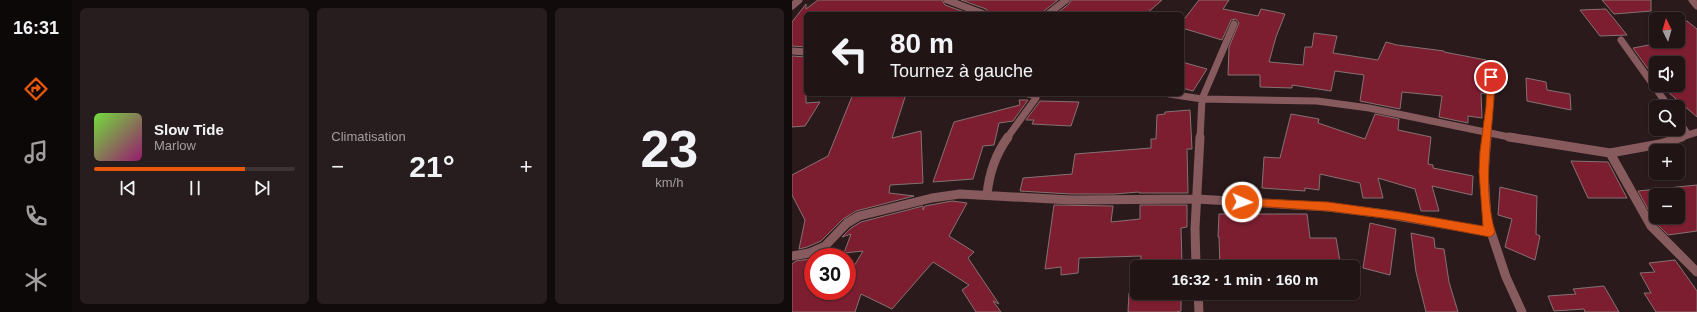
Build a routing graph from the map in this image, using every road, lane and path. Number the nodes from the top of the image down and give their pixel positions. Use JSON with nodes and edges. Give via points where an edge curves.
{"nodes":[{"id":1,"x":799,"y":0,"type":"edge"},
{"id":2,"x":947,"y":0,"type":"edge"},
{"id":3,"x":1066,"y":0,"type":"edge"},
{"id":4,"x":1692,"y":0,"type":"edge"},
{"id":5,"x":792,"y":6,"type":"edge"},
{"id":6,"x":1697,"y":6,"type":"edge"},
{"id":7,"x":979,"y":12,"type":"edge"},
{"id":8,"x":1051,"y":12,"type":"edge"},
{"id":9,"x":1234,"y":24,"type":"dead end"},
{"id":10,"x":1621,"y":40,"type":"dead end"},
{"id":11,"x":792,"y":51,"type":"edge"},
{"id":12,"x":804,"y":52,"type":"edge"},
{"id":13,"x":1489,"y":64,"type":"dead end"},
{"id":14,"x":1035,"y":96,"type":"edge"},
{"id":15,"x":1180,"y":96,"type":"edge"},
{"id":16,"x":1202,"y":100,"type":"junction"},
{"id":17,"x":1664,"y":100,"type":"edge"},
{"id":18,"x":1685,"y":130,"type":"edge"},
{"id":19,"x":1697,"y":132,"type":"edge"},
{"id":20,"x":1487,"y":133,"type":"junction"},
{"id":21,"x":1688,"y":135,"type":"junction"},
{"id":22,"x":1610,"y":153,"type":"junction"},
{"id":23,"x":987,"y":195,"type":"junction"},
{"id":24,"x":1197,"y":199,"type":"junction"},
{"id":25,"x":1490,"y":232,"type":"junction"},
{"id":26,"x":792,"y":256,"type":"edge"},
{"id":27,"x":1196,"y":260,"type":"edge"},
{"id":28,"x":1697,"y":272,"type":"edge"},
{"id":29,"x":1198,"y":300,"type":"edge"},
{"id":30,"x":1199,"y":312,"type":"edge"},
{"id":31,"x":1522,"y":312,"type":"edge"}],
"edges":[{"from":1,"to":5,"type":"street"},
{"from":2,"to":7,"type":"street"},
{"from":3,"to":8,"type":"street"},
{"from":4,"to":6,"type":"street"},
{"from":9,"to":16,"type":"street"},
{"from":10,"to":17,"type":"street"},
{"from":11,"to":12,"type":"street"},
{"from":13,"to":20,"type":"street","via":[[1491,77]]},
{"from":14,"to":23,"type":"street","via":[[1036,98],[999,148],[991,167]]},
{"from":15,"to":16,"type":"street"},
{"from":16,"to":20,"type":"street","via":[[1317,101],[1369,108]]},
{"from":16,"to":24,"type":"street"},
{"from":18,"to":21,"type":"street"},
{"from":19,"to":21,"type":"street"},
{"from":20,"to":22,"type":"street"},
{"from":20,"to":25,"type":"street","via":[[1484,172]]},
{"from":21,"to":22,"type":"street","via":[[1660,144]]},
{"from":22,"to":28,"type":"street","via":[[1651,226]]},
{"from":23,"to":24,"type":"street","via":[[1071,200]]},
{"from":23,"to":26,"type":"street","via":[[960,194],[937,197],[859,216],[841,227],[825,246]]},
{"from":24,"to":25,"type":"street","via":[[1328,207],[1408,217]]},
{"from":24,"to":27,"type":"street"},
{"from":25,"to":31,"type":"street"},
{"from":29,"to":30,"type":"street"}]}
